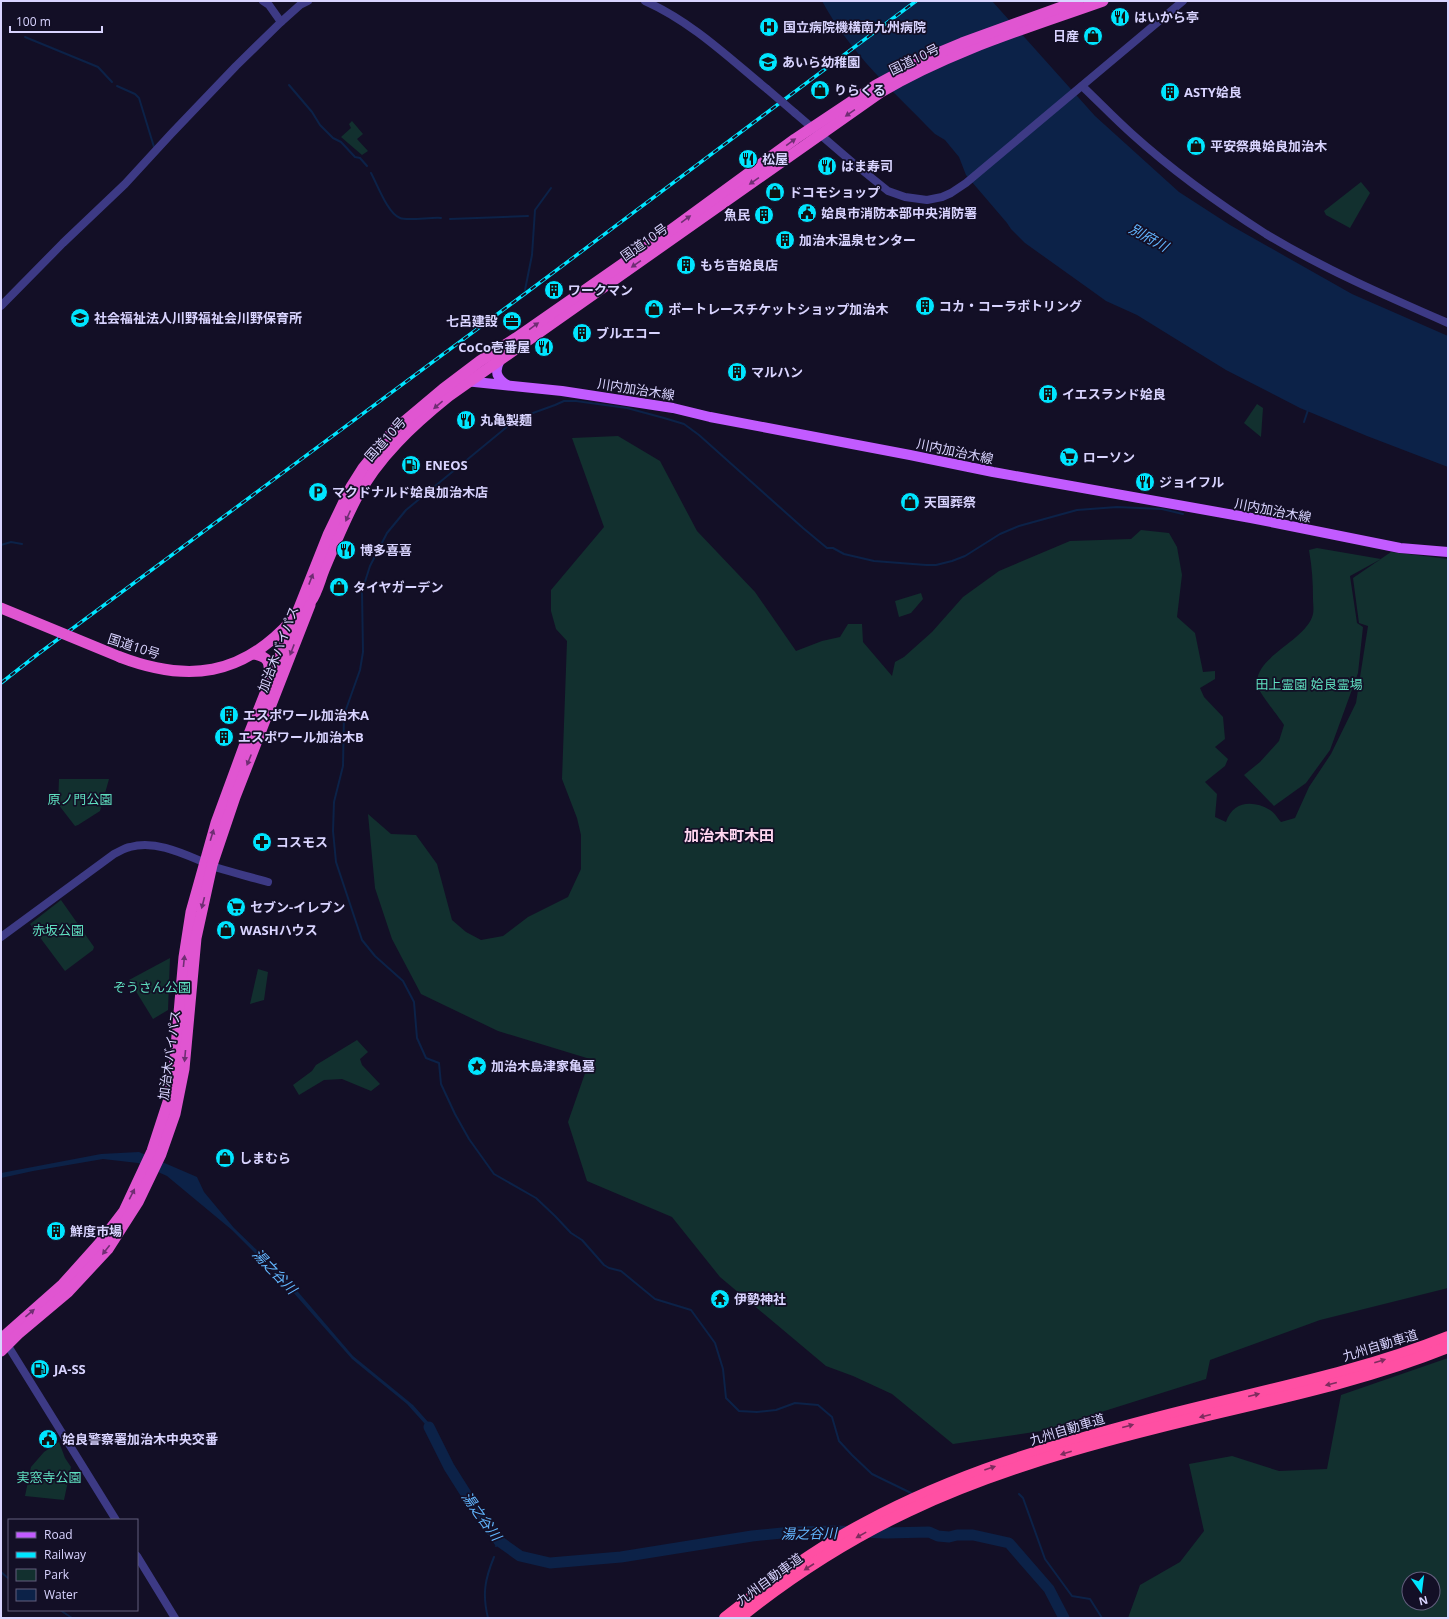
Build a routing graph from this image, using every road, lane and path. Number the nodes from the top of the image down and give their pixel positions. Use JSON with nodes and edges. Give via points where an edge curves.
{"nodes":[{"id":1,"x":263,"y":1,"type":"edge"},
{"id":2,"x":308,"y":1,"type":"edge"},
{"id":3,"x":645,"y":1,"type":"edge"},
{"id":4,"x":1078,"y":1,"type":"edge"},
{"id":5,"x":1103,"y":1,"type":"edge"},
{"id":6,"x":1183,"y":1,"type":"edge"},
{"id":7,"x":281,"y":22,"type":"junction"},
{"id":8,"x":1029,"y":23,"type":"junction"},
{"id":9,"x":1079,"y":88,"type":"junction"},
{"id":10,"x":816,"y":131,"type":"junction"},
{"id":11,"x":1,"y":306,"type":"edge"},
{"id":12,"x":1448,"y":322,"type":"edge"},
{"id":13,"x":500,"y":360,"type":"junction"},
{"id":14,"x":455,"y":379,"type":"junction"},
{"id":15,"x":469,"y":382,"type":"junction"},
{"id":16,"x":507,"y":385,"type":"junction"},
{"id":17,"x":1448,"y":552,"type":"edge"},
{"id":18,"x":311,"y":600,"type":"junction"},
{"id":19,"x":1,"y":608,"type":"edge"},
{"id":20,"x":297,"y":615,"type":"junction"},
{"id":21,"x":254,"y":654,"type":"junction"},
{"id":22,"x":266,"y":693,"type":"junction"},
{"id":23,"x":208,"y":864,"type":"junction"},
{"id":24,"x":268,"y":882,"type":"dead end"},
{"id":25,"x":1,"y":937,"type":"edge"},
{"id":26,"x":1448,"y":1337,"type":"edge"},
{"id":27,"x":3,"y":1341,"type":"edge"},
{"id":28,"x":1448,"y":1347,"type":"edge"},
{"id":29,"x":115,"y":1519,"type":"edge"},
{"id":30,"x":138,"y":1558,"type":"edge"},
{"id":31,"x":175,"y":1618,"type":"edge"},
{"id":32,"x":725,"y":1618,"type":"edge"},
{"id":33,"x":739,"y":1618,"type":"edge"}],
"edges":[{"from":1,"to":7,"type":"street"},
{"from":2,"to":7,"type":"street"},
{"from":3,"to":10,"type":"street","bridge":true,"via":[[697,30]]},
{"from":4,"to":8,"type":"highway","name":"国道10号"},
{"from":5,"to":8,"type":"highway","name":"国道10号"},
{"from":6,"to":9,"type":"street"},
{"from":7,"to":11,"type":"street","via":[[125,184]]},
{"from":8,"to":10,"type":"highway","name":"国道10号","via":[[878,88]]},
{"from":9,"to":10,"type":"street","via":[[966,183],[942,197],[927,200],[905,197],[888,191]]},
{"from":9,"to":12,"type":"street","via":[[1178,172],[1267,234],[1366,287]]},
{"from":10,"to":13,"type":"highway","name":"国道10号","one_way":true},
{"from":14,"to":10,"type":"highway","name":"国道10号","one_way":true},
{"from":13,"to":15,"type":"highway","name":"国道10号"},
{"from":13,"to":16,"type":"main road","via":[[496,367],[497,373],[499,380]]},
{"from":14,"to":15,"type":"main road","name":"川内加治木線"},
{"from":20,"to":14,"type":"highway","name":"国道10号","one_way":true,"via":[[331,529],[363,468],[393,430]]},
{"from":15,"to":16,"type":"main road","name":"川内加治木線"},
{"from":15,"to":18,"type":"highway","name":"国道10号","one_way":true,"via":[[414,426],[380,462],[356,498]]},
{"from":16,"to":17,"type":"main road","name":"川内加治木線","via":[[673,408],[993,472],[1251,518],[1400,548]]},
{"from":18,"to":20,"type":"highway","name":"国道10号"},
{"from":18,"to":23,"type":"highway","name":"加治木バイパス","one_way":true},
{"from":19,"to":21,"type":"highway","name":"国道10号","bridge":true,"via":[[158,670],[214,669]]},
{"from":20,"to":21,"type":"highway","name":"国道10号"},
{"from":20,"to":22,"type":"highway","name":"加治木バイパス"},
{"from":21,"to":22,"type":"highway","via":[[265,658],[269,664]]},
{"from":23,"to":22,"type":"highway","name":"加治木バイパス","one_way":true,"via":[[216,823]]},
{"from":23,"to":24,"type":"street"},
{"from":23,"to":25,"type":"street","via":[[159,846],[129,847],[114,854]]},
{"from":23,"to":27,"type":"highway","name":"加治木バイパス","via":[[196,938],[183,1076],[175,1114],[128,1219],[108,1249],[68,1292],[18,1334]]},
{"from":32,"to":26,"type":"highway","name":"九州自動車道","one_way":true,"via":[[764,1586],[829,1544],[865,1523],[945,1485],[1050,1448],[1338,1373]]},
{"from":27,"to":29,"type":"street"},
{"from":28,"to":33,"type":"highway","name":"九州自動車道","one_way":true,"via":[[1374,1373],[1053,1456],[985,1479],[880,1525],[842,1546],[776,1589]]},
{"from":30,"to":31,"type":"street"}]}
